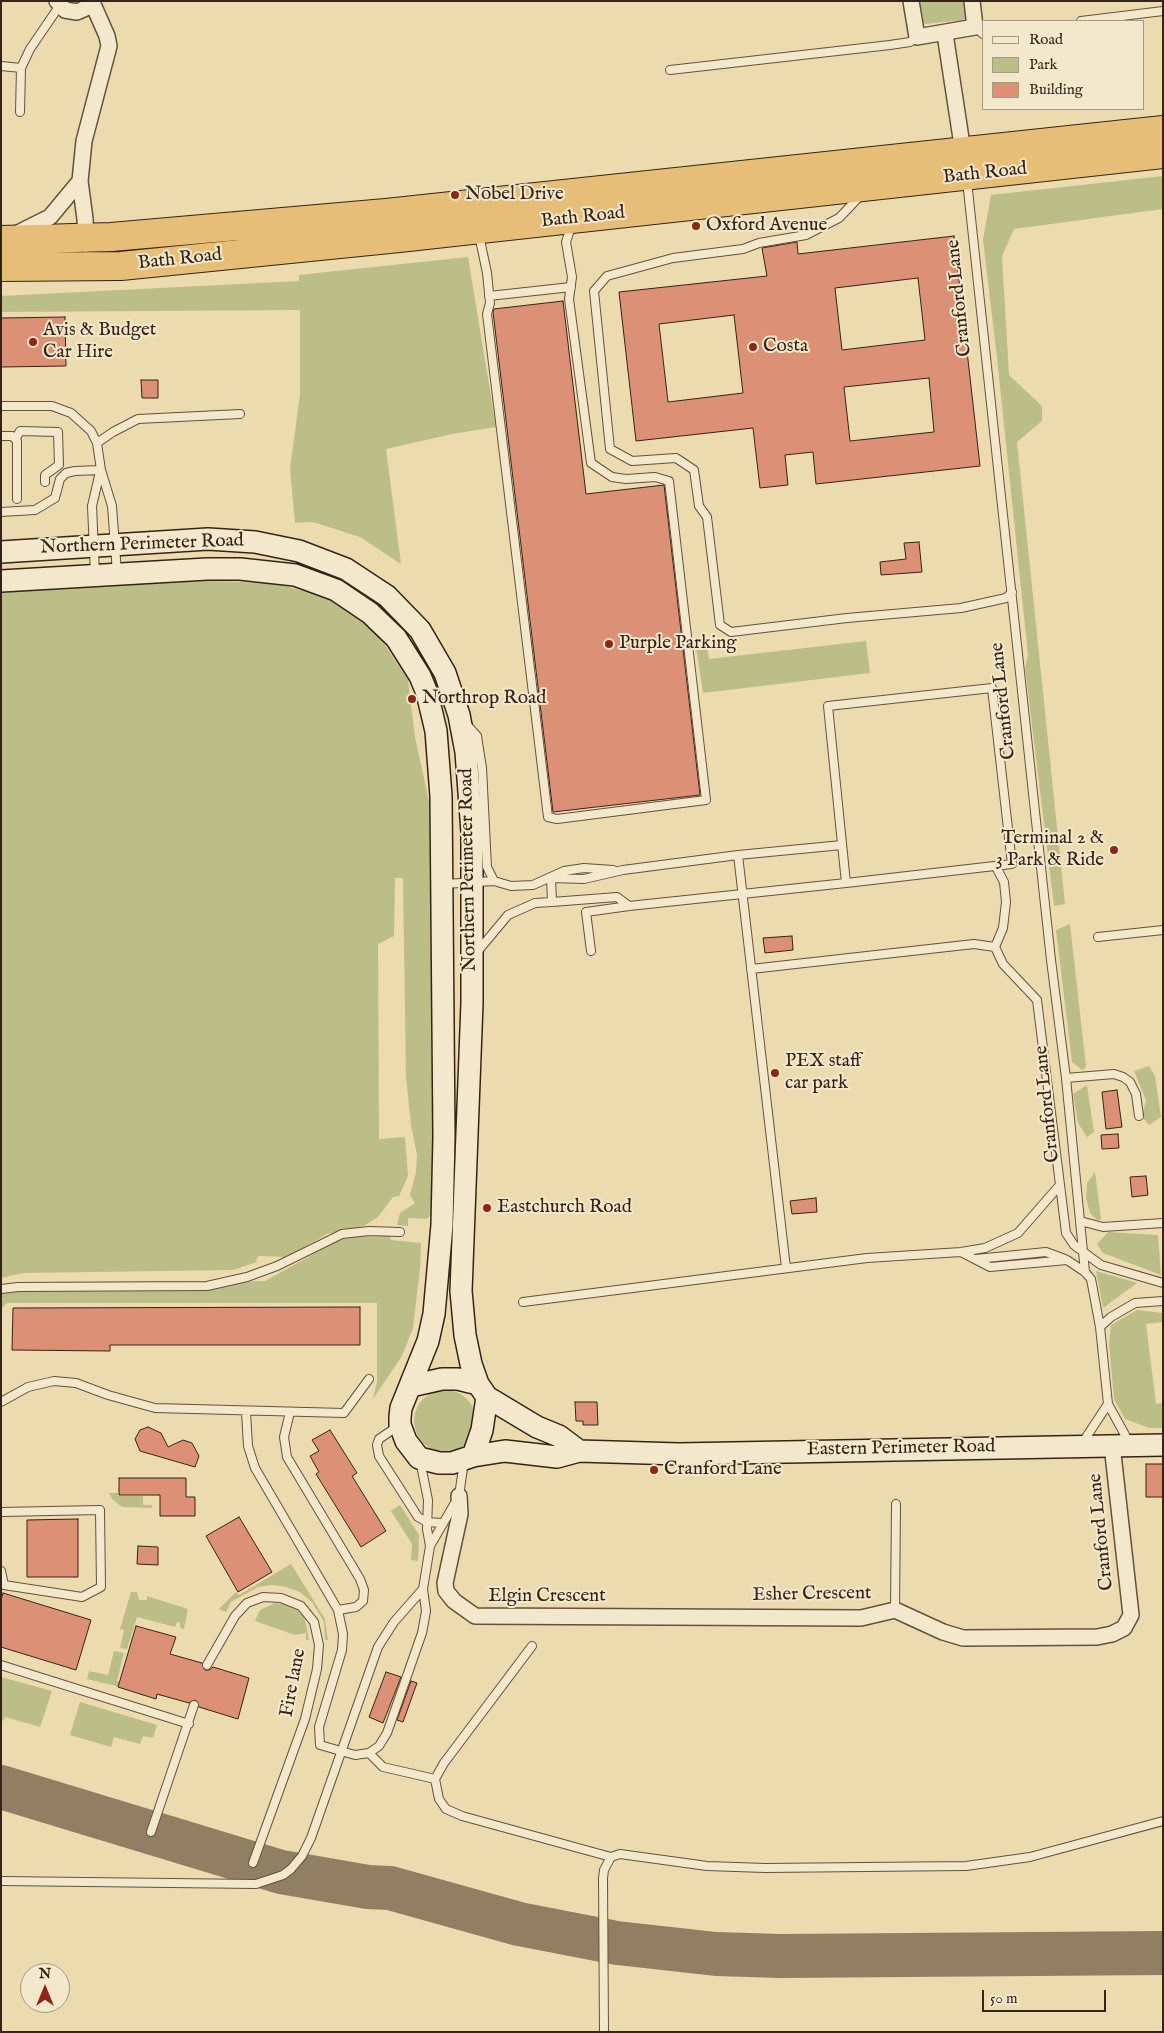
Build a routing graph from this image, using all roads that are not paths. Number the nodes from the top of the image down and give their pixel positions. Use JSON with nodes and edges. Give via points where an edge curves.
{"nodes":[{"id":1,"x":911,"y":1,"type":"edge"},
{"id":2,"x":972,"y":1,"type":"edge"},
{"id":3,"x":93,"y":2,"type":"edge"},
{"id":4,"x":59,"y":3,"type":"edge"},
{"id":5,"x":1163,"y":12,"type":"edge"},
{"id":6,"x":1090,"y":20,"type":"edge"},
{"id":7,"x":979,"y":31,"type":"edge"},
{"id":8,"x":945,"y":34,"type":"junction"},
{"id":9,"x":916,"y":37,"type":"junction"},
{"id":10,"x":1,"y":66,"type":"edge"},
{"id":11,"x":21,"y":68,"type":"junction"},
{"id":12,"x":670,"y":70,"type":"dead end"},
{"id":13,"x":20,"y":112,"type":"dead end"},
{"id":14,"x":1163,"y":130,"type":"edge"},
{"id":15,"x":1163,"y":154,"type":"edge"},
{"id":16,"x":964,"y":164,"type":"junction"},
{"id":17,"x":80,"y":181,"type":"junction"},
{"id":18,"x":870,"y":186,"type":"junction"},
{"id":19,"x":573,"y":220,"type":"junction"},
{"id":20,"x":86,"y":229,"type":"junction"},
{"id":21,"x":478,"y":230,"type":"junction"},
{"id":22,"x":2,"y":240,"type":"edge"},
{"id":23,"x":85,"y":265,"type":"junction"},
{"id":24,"x":1,"y":267,"type":"edge"},
{"id":25,"x":571,"y":287,"type":"junction"},
{"id":26,"x":489,"y":296,"type":"junction"},
{"id":27,"x":1,"y":406,"type":"edge"},
{"id":28,"x":240,"y":414,"type":"dead end"},
{"id":29,"x":1,"y":436,"type":"edge"},
{"id":30,"x":16,"y":438,"type":"junction"},
{"id":31,"x":96,"y":443,"type":"junction"},
{"id":32,"x":101,"y":470,"type":"junction"},
{"id":33,"x":45,"y":482,"type":"dead end"},
{"id":34,"x":17,"y":498,"type":"dead end"},
{"id":35,"x":1,"y":512,"type":"edge"},
{"id":36,"x":115,"y":544,"type":"junction"},
{"id":37,"x":93,"y":545,"type":"junction"},
{"id":38,"x":1,"y":552,"type":"edge"},
{"id":39,"x":117,"y":573,"type":"junction"},
{"id":40,"x":95,"y":575,"type":"junction"},
{"id":41,"x":1,"y":581,"type":"edge"},
{"id":42,"x":1012,"y":592,"type":"junction"},
{"id":43,"x":459,"y":715,"type":"junction"},
{"id":44,"x":842,"y":845,"type":"junction"},
{"id":45,"x":738,"y":855,"type":"junction"},
{"id":46,"x":996,"y":867,"type":"junction"},
{"id":47,"x":551,"y":878,"type":"junction"},
{"id":48,"x":494,"y":881,"type":"junction"},
{"id":49,"x":472,"y":883,"type":"junction"},
{"id":50,"x":846,"y":883,"type":"junction"},
{"id":51,"x":442,"y":884,"type":"junction"},
{"id":52,"x":742,"y":893,"type":"junction"},
{"id":53,"x":552,"y":902,"type":"junction"},
{"id":54,"x":629,"y":906,"type":"junction"},
{"id":55,"x":1163,"y":930,"type":"edge"},
{"id":56,"x":1098,"y":937,"type":"dead end"},
{"id":57,"x":995,"y":948,"type":"junction"},
{"id":58,"x":591,"y":951,"type":"dead end"},
{"id":59,"x":472,"y":960,"type":"junction"},
{"id":60,"x":751,"y":969,"type":"junction"},
{"id":61,"x":1066,"y":1078,"type":"junction"},
{"id":62,"x":1139,"y":1116,"type":"dead end"},
{"id":63,"x":1060,"y":1186,"type":"junction"},
{"id":64,"x":1080,"y":1221,"type":"junction"},
{"id":65,"x":1163,"y":1223,"type":"edge"},
{"id":66,"x":400,"y":1232,"type":"dead end"},
{"id":67,"x":961,"y":1252,"type":"junction"},
{"id":68,"x":1082,"y":1252,"type":"junction"},
{"id":69,"x":786,"y":1268,"type":"junction"},
{"id":70,"x":1085,"y":1272,"type":"junction"},
{"id":71,"x":1163,"y":1282,"type":"edge"},
{"id":72,"x":1,"y":1289,"type":"edge"},
{"id":73,"x":1163,"y":1301,"type":"edge"},
{"id":74,"x":522,"y":1302,"type":"dead end"},
{"id":75,"x":1100,"y":1327,"type":"junction"},
{"id":76,"x":369,"y":1379,"type":"dead end"},
{"id":77,"x":411,"y":1386,"type":"junction"},
{"id":78,"x":482,"y":1391,"type":"junction"},
{"id":79,"x":1,"y":1402,"type":"edge"},
{"id":80,"x":1108,"y":1404,"type":"junction"},
{"id":81,"x":246,"y":1412,"type":"junction"},
{"id":82,"x":290,"y":1412,"type":"junction"},
{"id":83,"x":400,"y":1425,"type":"junction"},
{"id":84,"x":1163,"y":1444,"type":"edge"},
{"id":85,"x":1121,"y":1445,"type":"junction"},
{"id":86,"x":1081,"y":1446,"type":"junction"},
{"id":87,"x":579,"y":1451,"type":"junction"},
{"id":88,"x":419,"y":1458,"type":"junction"},
{"id":89,"x":469,"y":1458,"type":"junction"},
{"id":90,"x":459,"y":1496,"type":"junction"},
{"id":91,"x":896,"y":1504,"type":"dead end"},
{"id":92,"x":1,"y":1512,"type":"edge"},
{"id":93,"x":427,"y":1522,"type":"junction"},
{"id":94,"x":442,"y":1523,"type":"junction"},
{"id":95,"x":430,"y":1546,"type":"junction"},
{"id":96,"x":1,"y":1571,"type":"edge"},
{"id":97,"x":423,"y":1589,"type":"junction"},
{"id":98,"x":338,"y":1610,"type":"junction"},
{"id":99,"x":896,"y":1610,"type":"junction"},
{"id":100,"x":712,"y":1617,"type":"joint"},
{"id":101,"x":532,"y":1646,"type":"dead end"},
{"id":102,"x":1,"y":1665,"type":"edge"},
{"id":103,"x":207,"y":1665,"type":"dead end"},
{"id":104,"x":194,"y":1705,"type":"dead end"},
{"id":105,"x":189,"y":1724,"type":"junction"},
{"id":106,"x":340,"y":1752,"type":"junction"},
{"id":107,"x":369,"y":1753,"type":"junction"},
{"id":108,"x":435,"y":1779,"type":"junction"},
{"id":109,"x":1163,"y":1821,"type":"edge"},
{"id":110,"x":151,"y":1832,"type":"dead end"},
{"id":111,"x":611,"y":1857,"type":"junction"},
{"id":112,"x":253,"y":1863,"type":"dead end"},
{"id":113,"x":1,"y":1881,"type":"edge"},
{"id":114,"x":604,"y":2032,"type":"edge"}],
"edges":[{"from":1,"to":9,"type":"street"},
{"from":2,"to":7,"type":"street"},
{"from":3,"to":4,"type":"street","via":[[77,12],[65,10]]},
{"from":3,"to":17,"type":"street","via":[[109,46],[84,141]]},
{"from":4,"to":11,"type":"lane"},
{"from":5,"to":6,"type":"lane"},
{"from":7,"to":8,"type":"street"},
{"from":8,"to":9,"type":"street"},
{"from":8,"to":16,"type":"street"},
{"from":9,"to":12,"type":"lane","via":[[910,42],[890,45]]},
{"from":10,"to":11,"type":"lane"},
{"from":11,"to":13,"type":"lane"},
{"from":14,"to":16,"type":"highway","name":"Bath Road"},
{"from":15,"to":16,"type":"highway","name":"Bath Road"},
{"from":16,"to":18,"type":"highway","name":"Bath Road"},
{"from":16,"to":20,"type":"highway","name":"Bath Road","via":[[386,214]]},
{"from":16,"to":42,"type":"lane","name":"Cranford Lane"},
{"from":17,"to":20,"type":"street"},
{"from":17,"to":22,"type":"street","via":[[50,217]]},
{"from":18,"to":19,"type":"highway","name":"Bath Road"},
{"from":18,"to":42,"type":"lane","via":[[839,218],[806,235],[743,249],[674,258],[607,276],[594,291],[610,449],[632,461],[676,458],[694,470],[699,506],[707,517],[720,625],[731,632],[960,608],[1006,598]]},
{"from":19,"to":21,"type":"highway","name":"Bath Road"},
{"from":19,"to":25,"type":"lane","via":[[566,242]]},
{"from":20,"to":22,"type":"highway","name":"Bath Road"},
{"from":20,"to":23,"type":"street"},
{"from":21,"to":23,"type":"highway","name":"Bath Road","via":[[121,266]]},
{"from":21,"to":26,"type":"lane"},
{"from":23,"to":24,"type":"highway","name":"Bath Road"},
{"from":25,"to":26,"type":"lane"},
{"from":25,"to":26,"type":"lane","via":[[569,299],[591,463],[612,477],[655,477],[669,481],[706,800],[557,820],[548,817],[487,314]]},
{"from":27,"to":31,"type":"lane","via":[[52,406],[71,413],[91,431]]},
{"from":28,"to":31,"type":"lane","via":[[138,419]]},
{"from":29,"to":30,"type":"lane"},
{"from":30,"to":33,"type":"lane","via":[[20,431],[58,432],[59,465],[45,476]]},
{"from":30,"to":34,"type":"lane"},
{"from":31,"to":32,"type":"lane"},
{"from":32,"to":35,"type":"lane","via":[[66,473],[60,479],[55,498],[35,510]]},
{"from":32,"to":36,"type":"lane","via":[[112,506]]},
{"from":32,"to":37,"type":"lane","via":[[92,506]]},
{"from":36,"to":37,"type":"street","name":"Northern Perimeter Road"},
{"from":36,"to":39,"type":"lane"},
{"from":36,"to":43,"type":"street","name":"Northern Perimeter Road","via":[[208,539],[254,542],[307,553],[346,569],[387,596],[420,630],[445,673]]},
{"from":37,"to":38,"type":"street","name":"Northern Perimeter Road"},
{"from":37,"to":40,"type":"lane"},
{"from":39,"to":40,"type":"street","name":"Northern Perimeter Road"},
{"from":39,"to":51,"type":"street","name":"Northern Perimeter Road","via":[[240,569],[295,575],[354,600],[386,626],[410,657],[432,711],[441,787]]},
{"from":40,"to":41,"type":"street","name":"Northern Perimeter Road"},
{"from":42,"to":61,"type":"lane","name":"Cranford Lane"},
{"from":43,"to":48,"type":"lane","via":[[476,736],[482,768],[487,867]]},
{"from":43,"to":49,"type":"street","name":"Northern Perimeter Road","via":[[470,786]]},
{"from":44,"to":45,"type":"lane"},
{"from":44,"to":46,"type":"lane","via":[[828,706],[992,688],[1012,864]]},
{"from":44,"to":50,"type":"lane"},
{"from":45,"to":47,"type":"lane","via":[[623,870],[578,869],[564,871]]},
{"from":45,"to":52,"type":"lane"},
{"from":46,"to":50,"type":"lane"},
{"from":46,"to":57,"type":"lane","via":[[1004,882],[1006,902],[1003,928]]},
{"from":47,"to":48,"type":"lane","via":[[533,885],[511,886]]},
{"from":47,"to":53,"type":"lane"},
{"from":48,"to":49,"type":"lane"},
{"from":49,"to":51,"type":"lane"},
{"from":49,"to":59,"type":"street","name":"Northern Perimeter Road"},
{"from":50,"to":52,"type":"lane"},
{"from":51,"to":77,"type":"street","name":"Northern Perimeter Road","via":[[442,1225],[434,1314],[428,1341]]},
{"from":52,"to":54,"type":"lane"},
{"from":52,"to":60,"type":"lane"},
{"from":53,"to":54,"type":"lane","via":[[616,897]]},
{"from":53,"to":59,"type":"lane","via":[[535,903],[508,915]]},
{"from":54,"to":58,"type":"lane","via":[[586,912]]},
{"from":55,"to":56,"type":"lane"},
{"from":57,"to":60,"type":"lane","via":[[974,944]]},
{"from":57,"to":63,"type":"lane","via":[[1003,964],[1037,1000]]},
{"from":59,"to":78,"type":"street","name":"Northern Perimeter Road","via":[[462,1291],[465,1335]]},
{"from":60,"to":69,"type":"lane"},
{"from":61,"to":62,"type":"lane","via":[[1124,1076],[1136,1094]]},
{"from":61,"to":64,"type":"lane","name":"Cranford Lane"},
{"from":63,"to":67,"type":"lane","via":[[1018,1233],[985,1248]]},
{"from":63,"to":68,"type":"lane","via":[[1066,1233]]},
{"from":64,"to":65,"type":"lane","via":[[1103,1227]]},
{"from":64,"to":68,"type":"lane","name":"Cranford Lane"},
{"from":66,"to":72,"type":"lane","via":[[342,1234],[247,1278],[207,1286]]},
{"from":67,"to":69,"type":"lane","via":[[867,1258]]},
{"from":67,"to":70,"type":"lane","via":[[990,1267],[1067,1260]]},
{"from":68,"to":70,"type":"lane","name":"Cranford Lane"},
{"from":68,"to":71,"type":"lane","via":[[1101,1265]]},
{"from":69,"to":74,"type":"lane"},
{"from":70,"to":75,"type":"lane","name":"Cranford Lane","via":[[1095,1291]]},
{"from":73,"to":75,"type":"lane","via":[[1126,1307]]},
{"from":75,"to":80,"type":"lane","name":"Cranford Lane"},
{"from":76,"to":82,"type":"lane","via":[[344,1412]]},
{"from":77,"to":78,"type":"street","via":[[458,1379]]},
{"from":77,"to":83,"type":"street","via":[[401,1408]]},
{"from":78,"to":87,"type":"street"},
{"from":78,"to":89,"type":"street","via":[[482,1430]]},
{"from":79,"to":81,"type":"lane","via":[[28,1387],[54,1381],[76,1383],[155,1408]]},
{"from":80,"to":85,"type":"lane","name":"Cranford Lane"},
{"from":80,"to":86,"type":"lane"},
{"from":81,"to":82,"type":"lane"},
{"from":81,"to":98,"type":"lane","via":[[247,1438],[255,1468]]},
{"from":82,"to":98,"type":"lane","via":[[284,1437],[287,1457],[364,1590],[363,1601],[356,1607]]},
{"from":83,"to":88,"type":"street","via":[[408,1446]]},
{"from":83,"to":93,"type":"lane","via":[[379,1439],[377,1446],[418,1517]]},
{"from":84,"to":85,"type":"street","name":"Eastern Perimeter Road"},
{"from":85,"to":86,"type":"street","name":"Eastern Perimeter Road"},
{"from":85,"to":99,"type":"street","name":"Cranford Lane","via":[[1131,1615],[1124,1628],[1105,1636],[970,1638],[943,1632]]},
{"from":86,"to":87,"type":"street","name":"Eastern Perimeter Road","via":[[680,1454]]},
{"from":87,"to":89,"type":"street","name":"Eastern Perimeter Road","via":[[557,1457],[516,1451]]},
{"from":88,"to":89,"type":"street","via":[[439,1463]]},
{"from":88,"to":93,"type":"lane","via":[[428,1500]]},
{"from":89,"to":90,"type":"lane"},
{"from":90,"to":94,"type":"lane"},
{"from":90,"to":100,"type":"street","name":"Elgin Crescent","via":[[460,1514],[445,1583],[449,1596],[475,1616]]},
{"from":91,"to":99,"type":"lane","name":"Esher Crescent"},
{"from":92,"to":96,"type":"lane","via":[[100,1510],[101,1587],[82,1597],[4,1585]]},
{"from":93,"to":94,"type":"lane"},
{"from":93,"to":95,"type":"lane"},
{"from":94,"to":95,"type":"lane"},
{"from":95,"to":97,"type":"lane"},
{"from":97,"to":106,"type":"lane","via":[[394,1622],[378,1647]]},
{"from":97,"to":107,"type":"lane","via":[[426,1611],[422,1633],[387,1733],[379,1746]]},
{"from":98,"to":106,"type":"lane","via":[[343,1634],[342,1650],[319,1727],[320,1745]]},
{"from":99,"to":100,"type":"street","name":"Esher Crescent","via":[[861,1618]]},
{"from":101,"to":108,"type":"lane","via":[[444,1762]]},
{"from":102,"to":105,"type":"lane"},
{"from":103,"to":112,"type":"lane","name":"Fire lane","via":[[235,1616],[247,1603],[263,1597],[281,1598],[301,1606],[314,1622],[318,1645],[317,1669],[305,1719]]},
{"from":104,"to":105,"type":"lane"},
{"from":105,"to":110,"type":"lane"},
{"from":106,"to":107,"type":"lane"},
{"from":106,"to":113,"type":"lane","via":[[302,1856],[291,1869],[272,1879],[256,1884]]},
{"from":107,"to":108,"type":"lane","via":[[383,1767]]},
{"from":108,"to":111,"type":"lane","via":[[438,1799],[446,1809]]},
{"from":109,"to":111,"type":"lane","via":[[1030,1857],[980,1865],[764,1868],[707,1866],[620,1854]]},
{"from":111,"to":114,"type":"lane","via":[[603,1878]]}]}
